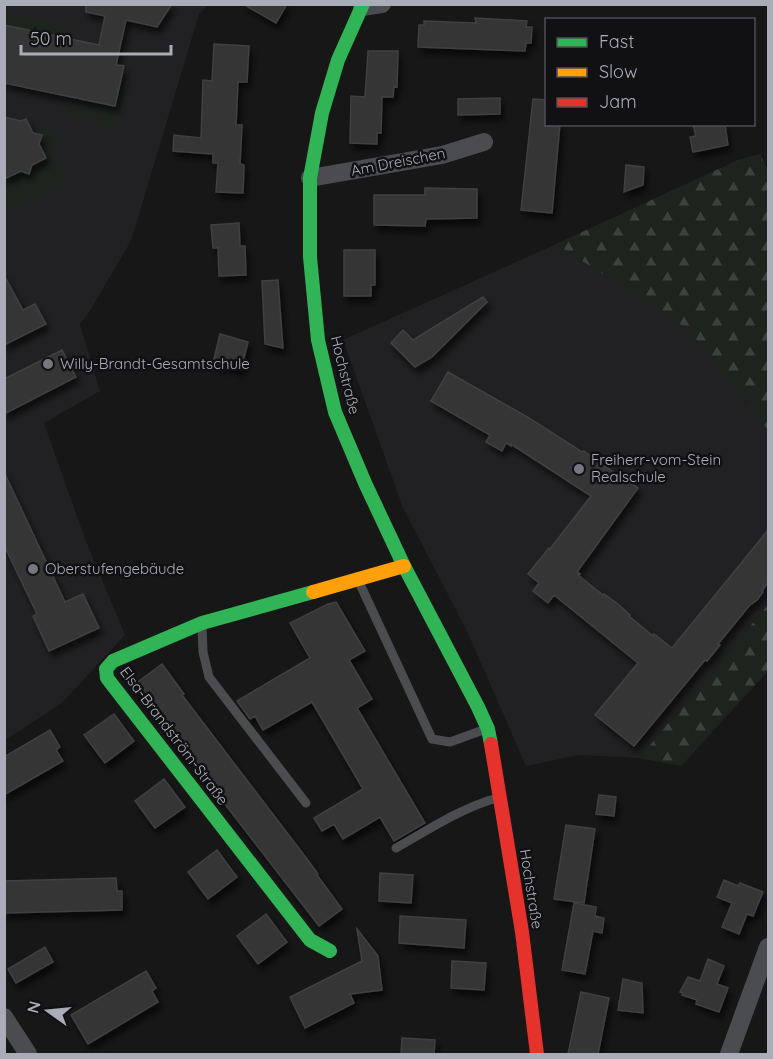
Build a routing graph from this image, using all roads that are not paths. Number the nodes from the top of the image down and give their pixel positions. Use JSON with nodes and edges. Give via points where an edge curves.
{"nodes":[{"id":1,"x":382,"y":4,"type":"edge"},
{"id":2,"x":363,"y":6,"type":"edge"},
{"id":3,"x":484,"y":142,"type":"dead end"},
{"id":4,"x":310,"y":178,"type":"junction"},
{"id":5,"x":404,"y":566,"type":"junction"},
{"id":6,"x":358,"y":580,"type":"junction"},
{"id":7,"x":202,"y":623,"type":"junction"},
{"id":8,"x":488,"y":729,"type":"junction"},
{"id":9,"x":500,"y":798,"type":"junction"},
{"id":10,"x":306,"y":802,"type":"dead end"},
{"id":11,"x":396,"y":848,"type":"dead end"},
{"id":12,"x":768,"y":947,"type":"edge"},
{"id":13,"x":330,"y":951,"type":"dead end"},
{"id":14,"x":4,"y":1017,"type":"edge"},
{"id":15,"x":28,"y":1054,"type":"edge"},
{"id":16,"x":537,"y":1054,"type":"edge"},
{"id":17,"x":729,"y":1054,"type":"edge"}],
"edges":[{"from":1,"to":2,"type":"street"},
{"from":2,"to":4,"type":"street","name":"Hochstraße","via":[[338,60],[322,113]]},
{"from":3,"to":4,"type":"street","name":"Am Dreischen","via":[[442,155]]},
{"from":4,"to":5,"type":"street","name":"Hochstraße","via":[[310,257],[318,340],[335,412]]},
{"from":5,"to":6,"type":"street","name":"Elsa-Brandström-Straße"},
{"from":5,"to":8,"type":"street","name":"Hochstraße"},
{"from":6,"to":7,"type":"street","name":"Elsa-Brandström-Straße"},
{"from":6,"to":8,"type":"lane","via":[[432,739],[450,742]]},
{"from":7,"to":10,"type":"lane","via":[[209,677]]},
{"from":7,"to":13,"type":"street","name":"Elsa-Brandström-Straße","via":[[113,661],[106,669],[107,678],[310,940]]},
{"from":8,"to":9,"type":"street","name":"Hochstraße"},
{"from":9,"to":11,"type":"lane","via":[[451,816]]},
{"from":9,"to":16,"type":"street","name":"Hochstraße"},
{"from":12,"to":17,"type":"street"},
{"from":14,"to":15,"type":"street"}]}
